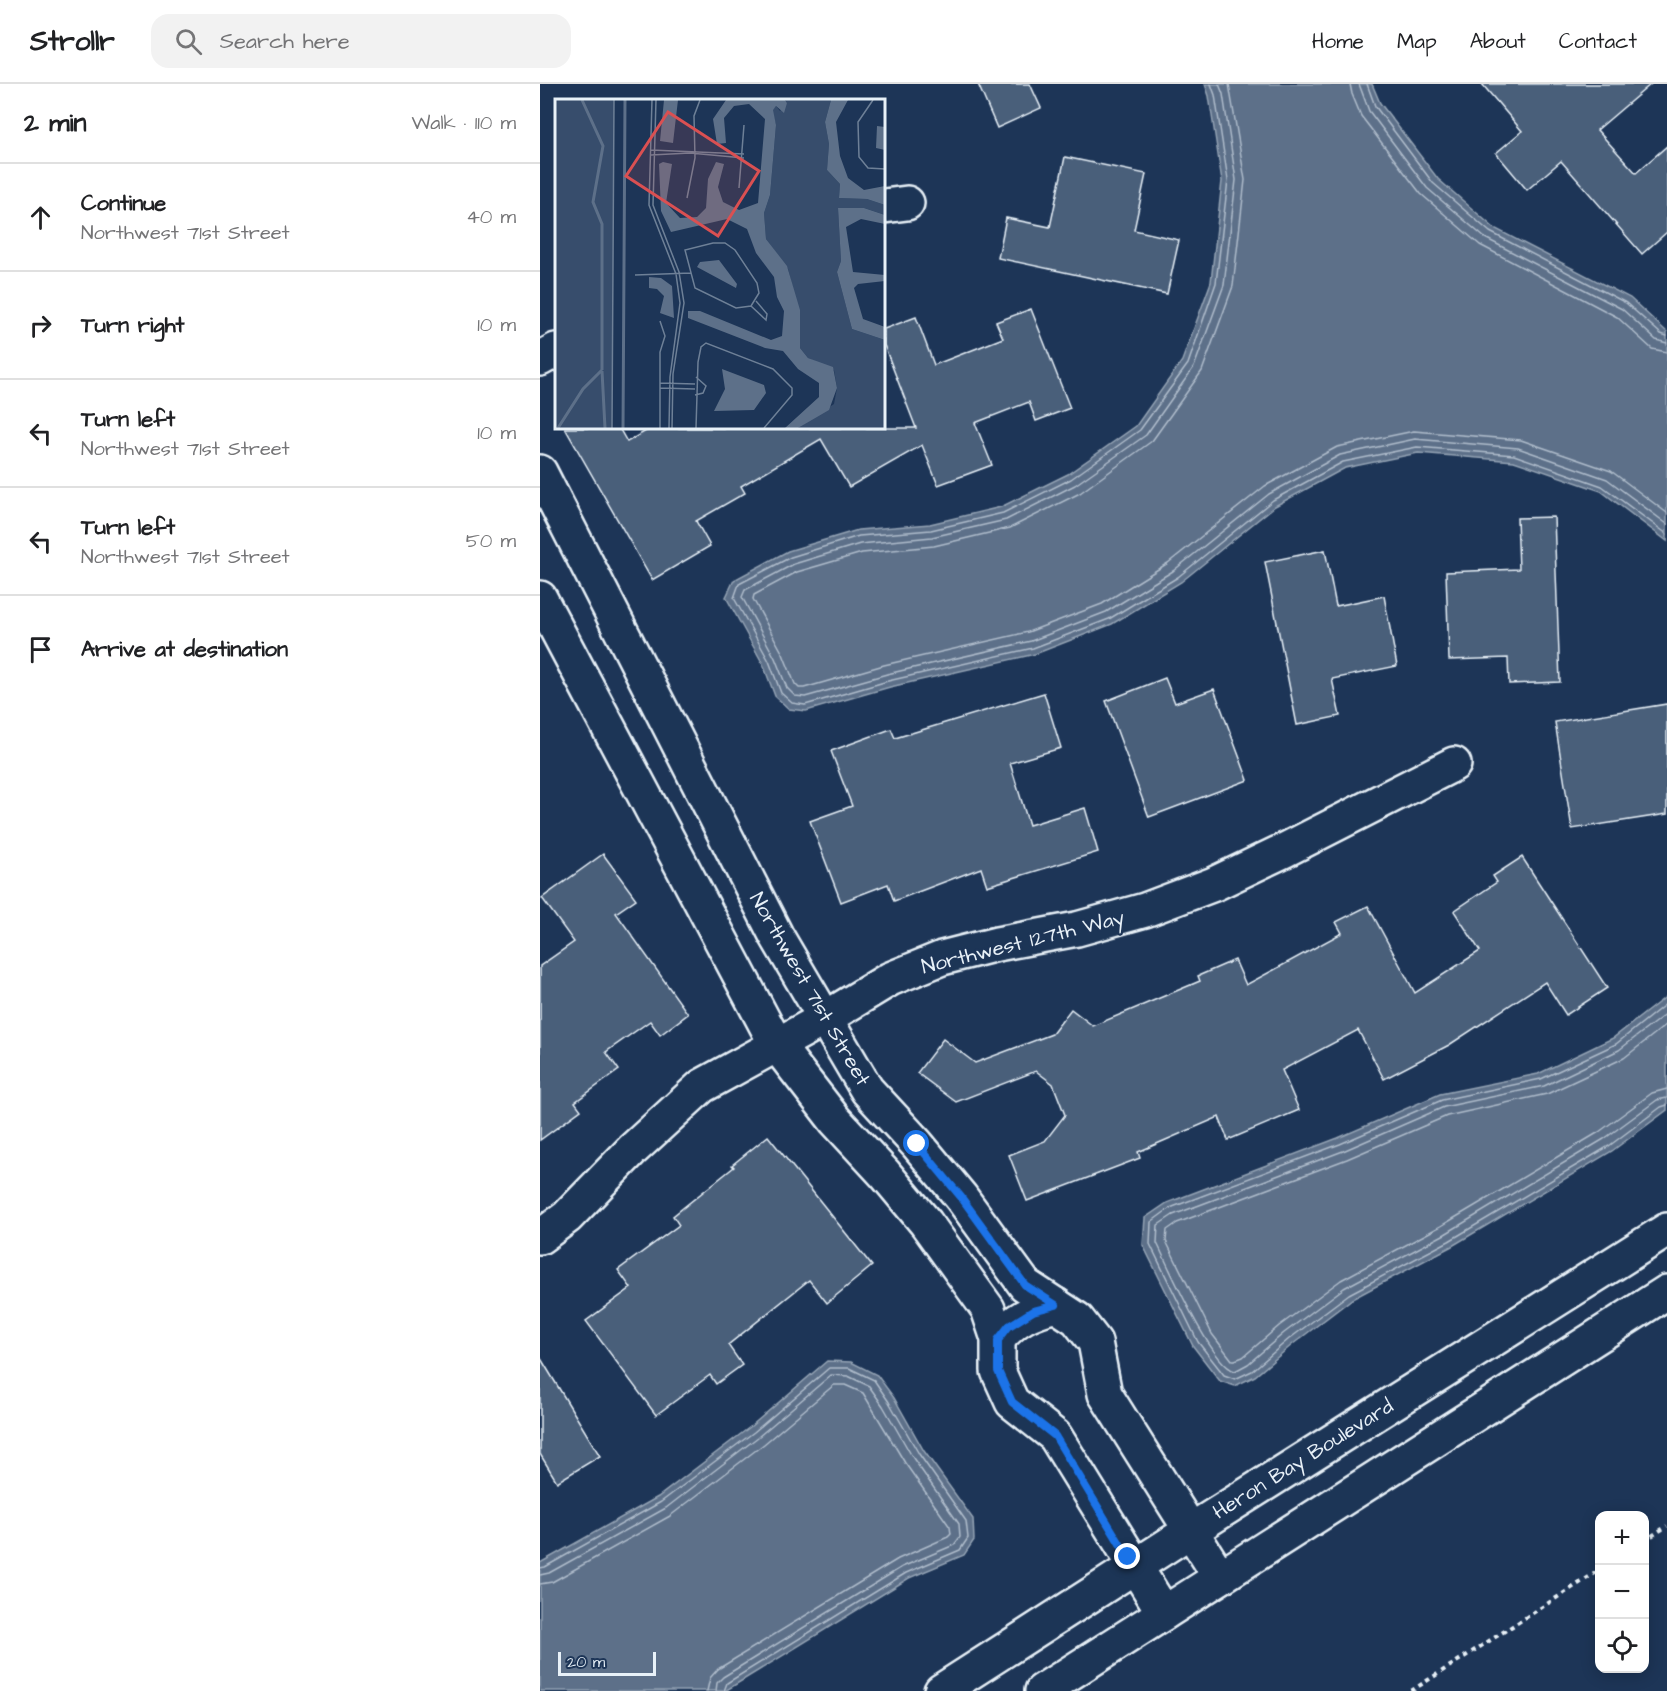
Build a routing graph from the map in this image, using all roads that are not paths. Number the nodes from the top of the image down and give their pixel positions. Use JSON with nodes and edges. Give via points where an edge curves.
{"nodes":[{"id":1,"x":555,"y":351,"type":"edge"},
{"id":2,"x":540,"y":359,"type":"edge"},
{"id":3,"x":540,"y":472,"type":"edge"},
{"id":4,"x":540,"y":598,"type":"edge"},
{"id":5,"x":1454,"y":764,"type":"dead end"},
{"id":6,"x":824,"y":1019,"type":"junction"},
{"id":7,"x":776,"y":1044,"type":"junction"},
{"id":8,"x":1667,"y":1230,"type":"edge"},
{"id":9,"x":540,"y":1237,"type":"edge"},
{"id":10,"x":1667,"y":1292,"type":"edge"},
{"id":11,"x":1056,"y":1305,"type":"junction"},
{"id":12,"x":998,"y":1340,"type":"junction"},
{"id":13,"x":1190,"y":1531,"type":"junction"},
{"id":14,"x":1134,"y":1567,"type":"junction"},
{"id":15,"x":1220,"y":1577,"type":"junction"},
{"id":16,"x":1164,"y":1613,"type":"junction"},
{"id":17,"x":941,"y":1691,"type":"edge"},
{"id":18,"x":1042,"y":1691,"type":"edge"}],
"edges":[{"from":1,"to":2,"type":"street"},
{"from":3,"to":6,"type":"street","name":"Northwest 71st Street","via":[[776,935]]},
{"from":4,"to":7,"type":"street"},
{"from":5,"to":6,"type":"street","name":"Northwest 127th Way","via":[[1214,884],[1145,910],[1077,929],[942,958],[890,979]]},
{"from":6,"to":7,"type":"street","name":"Northwest 127th Way"},
{"from":6,"to":11,"type":"street","name":"Northwest 71st Street","via":[[867,1090],[961,1197],[1025,1285]]},
{"from":7,"to":9,"type":"street","name":"Northwest 127th Way","via":[[702,1086],[567,1217]]},
{"from":7,"to":12,"type":"street","via":[[835,1120],[926,1223],[988,1309]]},
{"from":8,"to":13,"type":"street","name":"Heron Bay Boulevard"},
{"from":10,"to":15,"type":"street"},
{"from":11,"to":12,"type":"street","via":[[1022,1317]]},
{"from":11,"to":13,"type":"street","name":"Northwest 71st Street","via":[[1077,1319],[1095,1342],[1105,1394]]},
{"from":12,"to":14,"type":"street","via":[[998,1371],[1012,1402],[1055,1436]]},
{"from":13,"to":14,"type":"street","name":"Heron Bay Boulevard"},
{"from":13,"to":15,"type":"street","name":"Northwest 71st Street"},
{"from":14,"to":16,"type":"street"},
{"from":14,"to":17,"type":"street","name":"Heron Bay Boulevard"},
{"from":15,"to":16,"type":"street"},
{"from":16,"to":18,"type":"street"}]}
